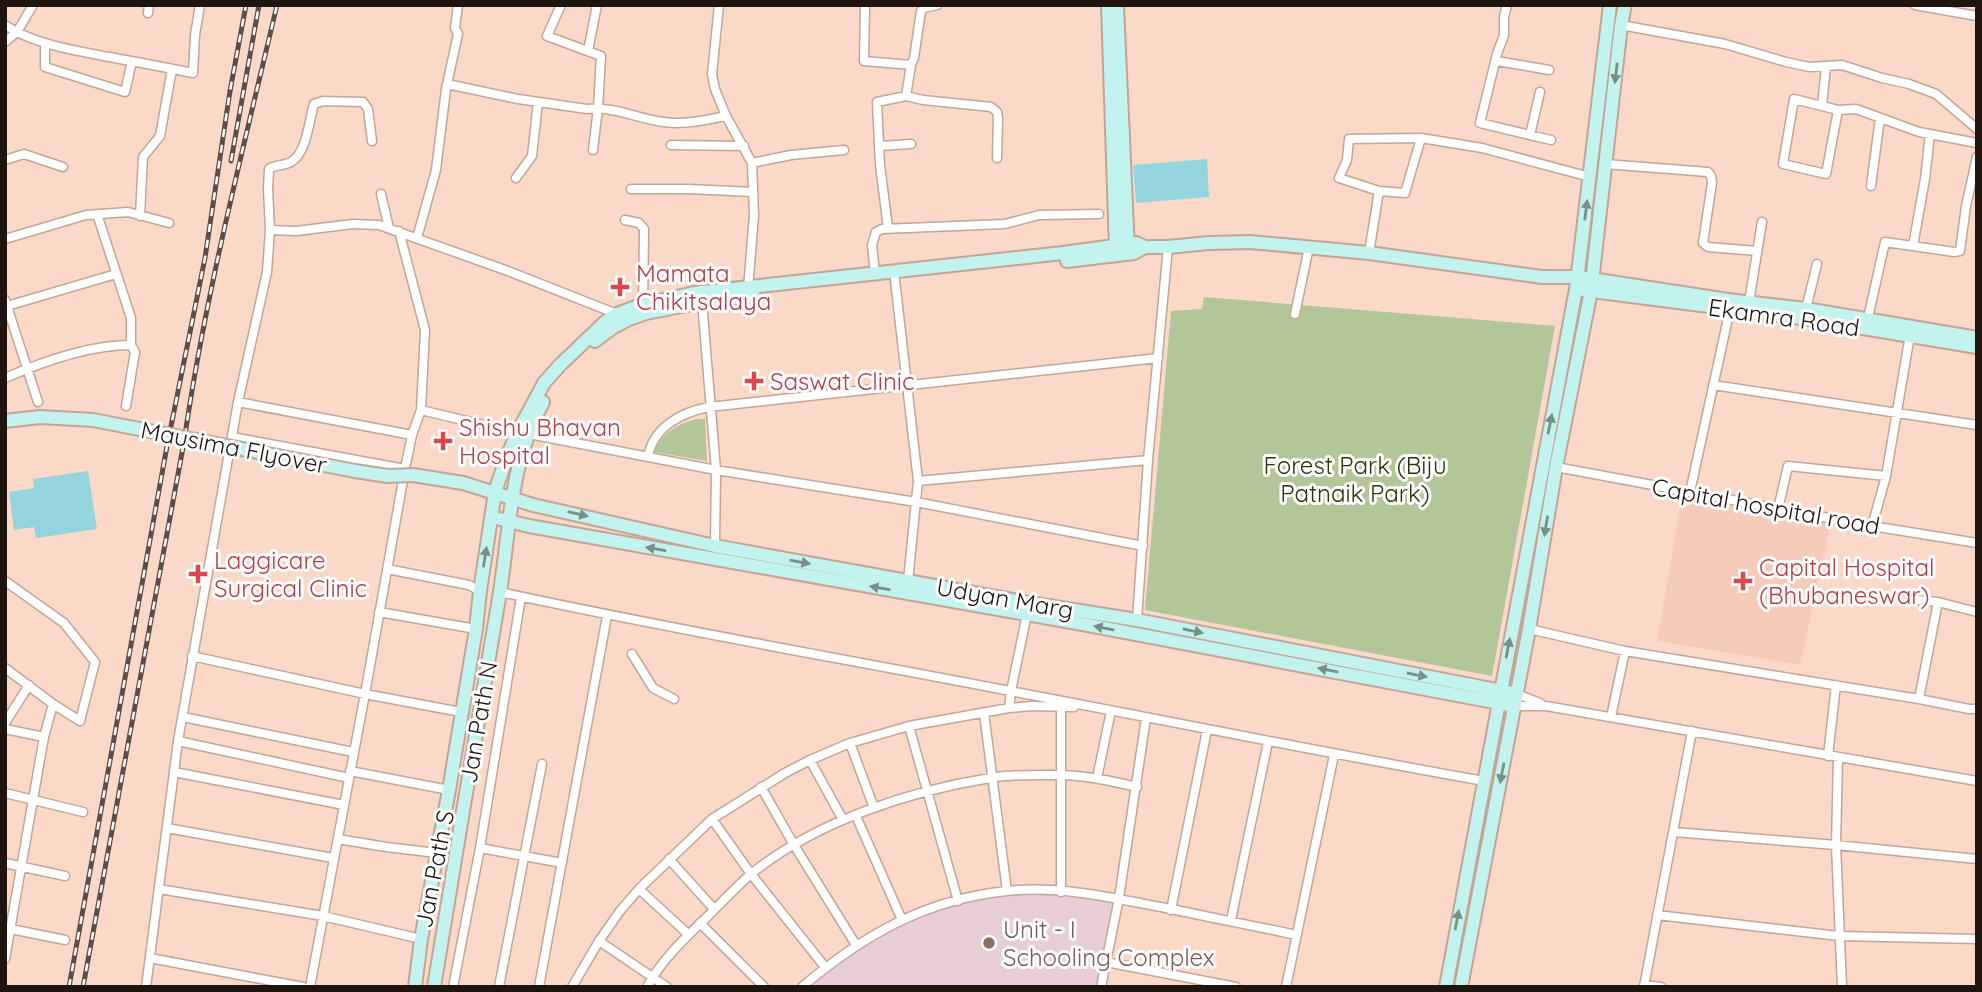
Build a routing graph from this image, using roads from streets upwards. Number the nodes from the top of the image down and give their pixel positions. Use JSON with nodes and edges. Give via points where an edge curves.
{"nodes":[{"id":1,"x":33,"y":5,"type":"edge"},
{"id":2,"x":200,"y":5,"type":"edge"},
{"id":3,"x":458,"y":5,"type":"edge"},
{"id":4,"x":561,"y":5,"type":"edge"},
{"id":5,"x":597,"y":5,"type":"edge"},
{"id":6,"x":719,"y":5,"type":"edge"},
{"id":7,"x":865,"y":5,"type":"edge"},
{"id":8,"x":937,"y":5,"type":"edge"},
{"id":9,"x":1108,"y":5,"type":"edge"},
{"id":10,"x":1117,"y":5,"type":"edge"},
{"id":11,"x":1507,"y":5,"type":"edge"},
{"id":12,"x":1610,"y":5,"type":"edge"},
{"id":13,"x":1625,"y":5,"type":"edge"},
{"id":14,"x":1915,"y":5,"type":"edge"},
{"id":15,"x":1977,"y":16,"type":"edge"},
{"id":16,"x":5,"y":24,"type":"edge"},
{"id":17,"x":1621,"y":25,"type":"junction"},
{"id":18,"x":17,"y":32,"type":"junction"},
{"id":19,"x":5,"y":42,"type":"edge"},
{"id":20,"x":45,"y":43,"type":"junction"},
{"id":21,"x":588,"y":51,"type":"junction"},
{"id":22,"x":1114,"y":55,"type":"junction"},
{"id":23,"x":132,"y":61,"type":"junction"},
{"id":24,"x":1497,"y":61,"type":"junction"},
{"id":25,"x":911,"y":65,"type":"junction"},
{"id":26,"x":1826,"y":66,"type":"junction"},
{"id":27,"x":172,"y":69,"type":"junction"},
{"id":28,"x":1549,"y":70,"type":"dead end"},
{"id":29,"x":447,"y":84,"type":"junction"},
{"id":30,"x":1540,"y":92,"type":"dead end"},
{"id":31,"x":906,"y":96,"type":"junction"},
{"id":32,"x":537,"y":102,"type":"junction"},
{"id":33,"x":1822,"y":106,"type":"junction"},
{"id":34,"x":598,"y":108,"type":"junction"},
{"id":35,"x":1838,"y":110,"type":"junction"},
{"id":36,"x":726,"y":116,"type":"junction"},
{"id":37,"x":1880,"y":118,"type":"junction"},
{"id":38,"x":1977,"y":129,"type":"edge"},
{"id":39,"x":1930,"y":134,"type":"junction"},
{"id":40,"x":1530,"y":135,"type":"junction"},
{"id":41,"x":1421,"y":138,"type":"junction"},
{"id":42,"x":1551,"y":139,"type":"dead end"},
{"id":43,"x":372,"y":141,"type":"dead end"},
{"id":44,"x":1977,"y":143,"type":"edge"},
{"id":45,"x":911,"y":144,"type":"dead end"},
{"id":46,"x":671,"y":145,"type":"dead end"},
{"id":47,"x":744,"y":146,"type":"junction"},
{"id":48,"x":879,"y":146,"type":"junction"},
{"id":49,"x":593,"y":150,"type":"dead end"},
{"id":50,"x":844,"y":150,"type":"dead end"},
{"id":51,"x":1977,"y":157,"type":"edge"},
{"id":52,"x":998,"y":158,"type":"dead end"},
{"id":53,"x":5,"y":160,"type":"edge"},
{"id":54,"x":752,"y":163,"type":"junction"},
{"id":55,"x":1605,"y":164,"type":"junction"},
{"id":56,"x":63,"y":167,"type":"dead end"},
{"id":57,"x":1590,"y":177,"type":"junction"},
{"id":58,"x":516,"y":178,"type":"dead end"},
{"id":59,"x":1871,"y":186,"type":"dead end"},
{"id":60,"x":631,"y":189,"type":"dead end"},
{"id":61,"x":1379,"y":191,"type":"junction"},
{"id":62,"x":753,"y":192,"type":"junction"},
{"id":63,"x":381,"y":194,"type":"dead end"},
{"id":64,"x":1966,"y":206,"type":"junction"},
{"id":65,"x":1977,"y":208,"type":"edge"},
{"id":66,"x":1099,"y":214,"type":"dead end"},
{"id":67,"x":97,"y":215,"type":"junction"},
{"id":68,"x":140,"y":216,"type":"junction"},
{"id":69,"x":625,"y":220,"type":"dead end"},
{"id":70,"x":1762,"y":222,"type":"dead end"},
{"id":71,"x":169,"y":223,"type":"dead end"},
{"id":72,"x":389,"y":228,"type":"junction"},
{"id":73,"x":888,"y":228,"type":"junction"},
{"id":74,"x":270,"y":230,"type":"junction"},
{"id":75,"x":399,"y":231,"type":"junction"},
{"id":76,"x":417,"y":237,"type":"junction"},
{"id":77,"x":5,"y":239,"type":"edge"},
{"id":78,"x":1913,"y":246,"type":"junction"},
{"id":79,"x":1168,"y":247,"type":"junction"},
{"id":80,"x":1309,"y":247,"type":"junction"},
{"id":81,"x":1122,"y":250,"type":"junction"},
{"id":82,"x":1757,"y":251,"type":"junction"},
{"id":83,"x":1369,"y":253,"type":"junction"},
{"id":84,"x":1817,"y":264,"type":"dead end"},
{"id":85,"x":116,"y":274,"type":"junction"},
{"id":86,"x":875,"y":274,"type":"junction"},
{"id":87,"x":895,"y":279,"type":"junction"},
{"id":88,"x":1577,"y":283,"type":"junction"},
{"id":89,"x":1592,"y":285,"type":"junction"},
{"id":90,"x":748,"y":289,"type":"junction"},
{"id":91,"x":702,"y":302,"type":"junction"},
{"id":92,"x":1749,"y":302,"type":"junction"},
{"id":93,"x":6,"y":303,"type":"edge"},
{"id":94,"x":644,"y":309,"type":"junction"},
{"id":95,"x":1730,"y":309,"type":"junction"},
{"id":96,"x":1806,"y":309,"type":"junction"},
{"id":97,"x":617,"y":314,"type":"junction"},
{"id":98,"x":1295,"y":314,"type":"dead end"},
{"id":99,"x":1868,"y":318,"type":"junction"},
{"id":100,"x":1910,"y":335,"type":"junction"},
{"id":101,"x":1977,"y":338,"type":"edge"},
{"id":102,"x":131,"y":345,"type":"junction"},
{"id":103,"x":1977,"y":347,"type":"edge"},
{"id":104,"x":1158,"y":358,"type":"junction"},
{"id":105,"x":26,"y":369,"type":"junction"},
{"id":106,"x":5,"y":378,"type":"edge"},
{"id":107,"x":907,"y":385,"type":"junction"},
{"id":108,"x":1713,"y":385,"type":"junction"},
{"id":109,"x":38,"y":402,"type":"dead end"},
{"id":110,"x":238,"y":402,"type":"junction"},
{"id":111,"x":126,"y":406,"type":"dead end"},
{"id":112,"x":709,"y":407,"type":"junction"},
{"id":113,"x":421,"y":410,"type":"junction"},
{"id":114,"x":1897,"y":414,"type":"junction"},
{"id":115,"x":5,"y":421,"type":"edge"},
{"id":116,"x":1977,"y":425,"type":"edge"},
{"id":117,"x":523,"y":433,"type":"junction"},
{"id":118,"x":412,"y":435,"type":"junction"},
{"id":119,"x":232,"y":438,"type":"junction"},
{"id":120,"x":648,"y":457,"type":"junction"},
{"id":121,"x":1148,"y":460,"type":"junction"},
{"id":122,"x":1556,"y":467,"type":"junction"},
{"id":123,"x":716,"y":470,"type":"junction"},
{"id":124,"x":409,"y":472,"type":"junction"},
{"id":125,"x":1886,"y":476,"type":"junction"},
{"id":126,"x":918,"y":481,"type":"junction"},
{"id":127,"x":495,"y":492,"type":"junction"},
{"id":128,"x":1690,"y":492,"type":"junction"},
{"id":129,"x":512,"y":497,"type":"junction"},
{"id":130,"x":916,"y":502,"type":"junction"},
{"id":131,"x":1778,"y":509,"type":"junction"},
{"id":132,"x":491,"y":518,"type":"junction"},
{"id":133,"x":508,"y":521,"type":"junction"},
{"id":134,"x":1872,"y":526,"type":"junction"},
{"id":135,"x":1977,"y":543,"type":"edge"},
{"id":136,"x":715,"y":546,"type":"junction"},
{"id":137,"x":1143,"y":546,"type":"junction"},
{"id":138,"x":387,"y":569,"type":"junction"},
{"id":139,"x":908,"y":581,"type":"junction"},
{"id":140,"x":5,"y":582,"type":"edge"},
{"id":141,"x":480,"y":591,"type":"junction"},
{"id":142,"x":500,"y":592,"type":"junction"},
{"id":143,"x":521,"y":597,"type":"junction"},
{"id":144,"x":1916,"y":600,"type":"dead end"},
{"id":145,"x":1938,"y":602,"type":"junction"},
{"id":146,"x":379,"y":612,"type":"junction"},
{"id":147,"x":1977,"y":612,"type":"edge"},
{"id":148,"x":1027,"y":614,"type":"junction"},
{"id":149,"x":607,"y":616,"type":"junction"},
{"id":150,"x":1137,"y":620,"type":"junction"},
{"id":151,"x":476,"y":629,"type":"junction"},
{"id":152,"x":1530,"y":629,"type":"junction"},
{"id":153,"x":1168,"y":633,"type":"junction"},
{"id":154,"x":1625,"y":651,"type":"junction"},
{"id":155,"x":632,"y":654,"type":"dead end"},
{"id":156,"x":192,"y":656,"type":"junction"},
{"id":157,"x":5,"y":668,"type":"edge"},
{"id":158,"x":29,"y":685,"type":"junction"},
{"id":159,"x":1836,"y":685,"type":"junction"},
{"id":160,"x":1011,"y":691,"type":"junction"},
{"id":161,"x":365,"y":694,"type":"junction"},
{"id":162,"x":1499,"y":697,"type":"junction"},
{"id":163,"x":674,"y":698,"type":"dead end"},
{"id":164,"x":1919,"y":699,"type":"junction"},
{"id":165,"x":1516,"y":700,"type":"junction"},
{"id":166,"x":53,"y":704,"type":"junction"},
{"id":167,"x":1061,"y":707,"type":"junction"},
{"id":168,"x":1087,"y":707,"type":"junction"},
{"id":169,"x":1009,"y":708,"type":"junction"},
{"id":170,"x":1977,"y":709,"type":"edge"},
{"id":171,"x":1111,"y":711,"type":"junction"},
{"id":172,"x":461,"y":712,"type":"junction"},
{"id":173,"x":984,"y":713,"type":"junction"},
{"id":174,"x":183,"y":717,"type":"junction"},
{"id":175,"x":1611,"y":717,"type":"junction"},
{"id":176,"x":1146,"y":718,"type":"junction"},
{"id":177,"x":5,"y":723,"type":"edge"},
{"id":178,"x":909,"y":726,"type":"junction"},
{"id":179,"x":5,"y":729,"type":"edge"},
{"id":180,"x":1207,"y":730,"type":"junction"},
{"id":181,"x":1692,"y":731,"type":"junction"},
{"id":182,"x":44,"y":737,"type":"junction"},
{"id":183,"x":178,"y":741,"type":"junction"},
{"id":184,"x":1268,"y":742,"type":"junction"},
{"id":185,"x":850,"y":743,"type":"junction"},
{"id":186,"x":354,"y":752,"type":"junction"},
{"id":187,"x":1334,"y":755,"type":"junction"},
{"id":188,"x":1828,"y":755,"type":"junction"},
{"id":189,"x":1838,"y":757,"type":"junction"},
{"id":190,"x":810,"y":760,"type":"junction"},
{"id":191,"x":542,"y":764,"type":"dead end"},
{"id":192,"x":174,"y":772,"type":"junction"},
{"id":193,"x":350,"y":775,"type":"junction"},
{"id":194,"x":1060,"y":775,"type":"junction"},
{"id":195,"x":992,"y":778,"type":"junction"},
{"id":196,"x":1097,"y":778,"type":"junction"},
{"id":197,"x":1484,"y":781,"type":"junction"},
{"id":198,"x":1977,"y":781,"type":"edge"},
{"id":199,"x":761,"y":787,"type":"junction"},
{"id":200,"x":1137,"y":787,"type":"junction"},
{"id":201,"x":449,"y":790,"type":"junction"},
{"id":202,"x":927,"y":792,"type":"junction"},
{"id":203,"x":5,"y":793,"type":"edge"},
{"id":204,"x":34,"y":800,"type":"junction"},
{"id":205,"x":344,"y":805,"type":"junction"},
{"id":206,"x":874,"y":808,"type":"junction"},
{"id":207,"x":83,"y":811,"type":"dead end"},
{"id":208,"x":856,"y":816,"type":"junction"},
{"id":209,"x":712,"y":819,"type":"junction"},
{"id":210,"x":843,"y":820,"type":"junction"},
{"id":211,"x":167,"y":828,"type":"junction"},
{"id":212,"x":1673,"y":832,"type":"junction"},
{"id":213,"x":338,"y":839,"type":"junction"},
{"id":214,"x":794,"y":845,"type":"junction"},
{"id":215,"x":1836,"y":845,"type":"junction"},
{"id":216,"x":480,"y":848,"type":"junction"},
{"id":217,"x":437,"y":853,"type":"junction"},
{"id":218,"x":524,"y":856,"type":"junction"},
{"id":219,"x":333,"y":859,"type":"junction"},
{"id":220,"x":670,"y":859,"type":"junction"},
{"id":221,"x":1977,"y":859,"type":"edge"},
{"id":222,"x":5,"y":863,"type":"edge"},
{"id":223,"x":562,"y":863,"type":"junction"},
{"id":224,"x":21,"y":867,"type":"junction"},
{"id":225,"x":751,"y":874,"type":"junction"},
{"id":226,"x":65,"y":876,"type":"dead end"},
{"id":227,"x":159,"y":889,"type":"junction"},
{"id":228,"x":639,"y":889,"type":"junction"},
{"id":229,"x":1007,"y":891,"type":"junction"},
{"id":230,"x":1061,"y":892,"type":"junction"},
{"id":231,"x":1119,"y":898,"type":"junction"},
{"id":232,"x":958,"y":901,"type":"junction"},
{"id":233,"x":714,"y":909,"type":"junction"},
{"id":234,"x":1171,"y":910,"type":"junction"},
{"id":235,"x":1657,"y":915,"type":"junction"},
{"id":236,"x":323,"y":916,"type":"junction"},
{"id":237,"x":902,"y":920,"type":"junction"},
{"id":238,"x":1231,"y":920,"type":"junction"},
{"id":239,"x":700,"y":923,"type":"junction"},
{"id":240,"x":8,"y":928,"type":"edge"},
{"id":241,"x":688,"y":934,"type":"junction"},
{"id":242,"x":1296,"y":934,"type":"junction"},
{"id":243,"x":1839,"y":936,"type":"junction"},
{"id":244,"x":421,"y":939,"type":"junction"},
{"id":245,"x":442,"y":939,"type":"junction"},
{"id":246,"x":1977,"y":939,"type":"edge"},
{"id":247,"x":65,"y":940,"type":"dead end"},
{"id":248,"x":598,"y":941,"type":"junction"},
{"id":249,"x":461,"y":943,"type":"junction"},
{"id":250,"x":856,"y":944,"type":"junction"},
{"id":251,"x":150,"y":958,"type":"junction"},
{"id":252,"x":5,"y":959,"type":"edge"},
{"id":253,"x":1106,"y":962,"type":"junction"},
{"id":254,"x":825,"y":967,"type":"junction"},
{"id":255,"x":653,"y":976,"type":"junction"},
{"id":256,"x":1644,"y":986,"type":"edge"},
{"id":257,"x":146,"y":987,"type":"edge"},
{"id":258,"x":303,"y":987,"type":"edge"},
{"id":259,"x":310,"y":987,"type":"edge"},
{"id":260,"x":415,"y":987,"type":"edge"},
{"id":261,"x":434,"y":987,"type":"edge"},
{"id":262,"x":453,"y":987,"type":"edge"},
{"id":263,"x":499,"y":987,"type":"edge"},
{"id":264,"x":539,"y":987,"type":"edge"},
{"id":265,"x":572,"y":987,"type":"edge"},
{"id":266,"x":647,"y":987,"type":"edge"},
{"id":267,"x":667,"y":987,"type":"edge"},
{"id":268,"x":764,"y":987,"type":"edge"},
{"id":269,"x":802,"y":987,"type":"edge"},
{"id":270,"x":1101,"y":987,"type":"edge"},
{"id":271,"x":1236,"y":987,"type":"edge"},
{"id":272,"x":1286,"y":987,"type":"edge"},
{"id":273,"x":1446,"y":987,"type":"edge"},
{"id":274,"x":1461,"y":987,"type":"edge"},
{"id":275,"x":1661,"y":987,"type":"edge"},
{"id":276,"x":1842,"y":987,"type":"edge"}],
"edges":[{"from":1,"to":18,"type":"street"},
{"from":2,"to":27,"type":"street","via":[[193,73]]},
{"from":3,"to":29,"type":"street","via":[[458,34]]},
{"from":4,"to":21,"type":"street","via":[[547,36]]},
{"from":5,"to":21,"type":"street"},
{"from":6,"to":36,"type":"street","via":[[712,74]]},
{"from":7,"to":25,"type":"street","via":[[864,61]]},
{"from":8,"to":25,"type":"street","via":[[921,11]]},
{"from":9,"to":22,"type":"street"},
{"from":10,"to":22,"type":"street"},
{"from":11,"to":24,"type":"street"},
{"from":12,"to":57,"type":"street"},
{"from":13,"to":17,"type":"street"},
{"from":14,"to":15,"type":"street"},
{"from":16,"to":18,"type":"street"},
{"from":17,"to":26,"type":"street","via":[[1725,44],[1786,62]]},
{"from":17,"to":55,"type":"street","one_way":true},
{"from":18,"to":19,"type":"street"},
{"from":18,"to":20,"type":"street"},
{"from":20,"to":23,"type":"street"},
{"from":20,"to":23,"type":"street","via":[[45,67],[125,92]]},
{"from":21,"to":34,"type":"street","via":[[601,56]]},
{"from":22,"to":81,"type":"street"},
{"from":23,"to":27,"type":"street"},
{"from":24,"to":28,"type":"street"},
{"from":24,"to":40,"type":"street","via":[[1480,123]]},
{"from":25,"to":31,"type":"street"},
{"from":26,"to":33,"type":"street"},
{"from":26,"to":38,"type":"street","via":[[1842,65],[1936,94]]},
{"from":27,"to":68,"type":"street","via":[[160,136],[143,157]]},
{"from":29,"to":32,"type":"street"},
{"from":29,"to":76,"type":"street","via":[[436,170]]},
{"from":30,"to":40,"type":"street"},
{"from":31,"to":48,"type":"street","via":[[877,102]]},
{"from":31,"to":52,"type":"street","via":[[994,109]]},
{"from":32,"to":34,"type":"street"},
{"from":32,"to":58,"type":"street","via":[[532,156]]},
{"from":33,"to":35,"type":"street"},
{"from":33,"to":35,"type":"street","via":[[1794,99],[1783,164],[1826,174]]},
{"from":34,"to":36,"type":"street","via":[[678,124]]},
{"from":34,"to":49,"type":"street"},
{"from":35,"to":37,"type":"street"},
{"from":36,"to":47,"type":"street"},
{"from":37,"to":39,"type":"street"},
{"from":37,"to":59,"type":"street"},
{"from":39,"to":44,"type":"street"},
{"from":39,"to":78,"type":"street"},
{"from":40,"to":42,"type":"street"},
{"from":41,"to":57,"type":"street","via":[[1482,148]]},
{"from":41,"to":61,"type":"street","via":[[1405,193]]},
{"from":41,"to":61,"type":"street","via":[[1349,139],[1339,178]]},
{"from":43,"to":74,"type":"street","via":[[366,103],[314,104],[294,160],[269,169]]},
{"from":45,"to":48,"type":"street"},
{"from":46,"to":47,"type":"street"},
{"from":47,"to":54,"type":"street"},
{"from":48,"to":73,"type":"street"},
{"from":50,"to":54,"type":"street"},
{"from":51,"to":64,"type":"street"},
{"from":53,"to":56,"type":"street","via":[[24,153]]},
{"from":54,"to":62,"type":"street"},
{"from":55,"to":82,"type":"street","via":[[1708,172],[1712,179],[1703,243]]},
{"from":55,"to":89,"type":"street"},
{"from":88,"to":57,"type":"street","one_way":true},
{"from":60,"to":62,"type":"street"},
{"from":61,"to":83,"type":"street"},
{"from":62,"to":90,"type":"street"},
{"from":63,"to":72,"type":"street"},
{"from":64,"to":65,"type":"street"},
{"from":64,"to":78,"type":"street","via":[[1960,251]]},
{"from":66,"to":73,"type":"street"},
{"from":67,"to":68,"type":"street","via":[[128,212]]},
{"from":67,"to":77,"type":"street"},
{"from":67,"to":85,"type":"street"},
{"from":68,"to":71,"type":"street"},
{"from":69,"to":94,"type":"street","via":[[644,229]]},
{"from":70,"to":82,"type":"street"},
{"from":72,"to":74,"type":"street","via":[[353,224]]},
{"from":72,"to":75,"type":"street"},
{"from":73,"to":86,"type":"street","via":[[874,235]]},
{"from":74,"to":110,"type":"street","via":[[267,272]]},
{"from":75,"to":76,"type":"street"},
{"from":75,"to":113,"type":"street","via":[[425,330]]},
{"from":76,"to":97,"type":"street"},
{"from":78,"to":99,"type":"street","via":[[1885,242]]},
{"from":79,"to":80,"type":"street","via":[[1250,242]]},
{"from":79,"to":81,"type":"street","via":[[1145,247],[1134,253]]},
{"from":79,"to":104,"type":"street"},
{"from":80,"to":83,"type":"street"},
{"from":80,"to":98,"type":"street"},
{"from":81,"to":86,"type":"street"},
{"from":81,"to":87,"type":"street"},
{"from":82,"to":92,"type":"street"},
{"from":83,"to":88,"type":"street"},
{"from":84,"to":96,"type":"street"},
{"from":85,"to":93,"type":"street"},
{"from":85,"to":102,"type":"street","via":[[131,318]]},
{"from":86,"to":90,"type":"street"},
{"from":87,"to":91,"type":"street"},
{"from":87,"to":107,"type":"street"},
{"from":88,"to":89,"type":"street"},
{"from":162,"to":88,"type":"street","one_way":true},
{"from":89,"to":92,"type":"street","name":"Ekamra Road"},
{"from":89,"to":95,"type":"street","name":"Ekamra Road"},
{"from":89,"to":122,"type":"street"},
{"from":90,"to":94,"type":"street","via":[[683,294]]},
{"from":91,"to":94,"type":"street"},
{"from":91,"to":112,"type":"street"},
{"from":92,"to":96,"type":"street","name":"Ekamra Road"},
{"from":93,"to":105,"type":"street"},
{"from":94,"to":97,"type":"street"},
{"from":94,"to":117,"type":"street","via":[[612,328],[564,371]]},
{"from":95,"to":100,"type":"street","name":"Ekamra Road"},
{"from":95,"to":108,"type":"street"},
{"from":96,"to":99,"type":"street","name":"Ekamra Road"},
{"from":97,"to":117,"type":"street","via":[[544,383]]},
{"from":99,"to":101,"type":"street","name":"Ekamra Road"},
{"from":100,"to":103,"type":"street","name":"Ekamra Road"},
{"from":100,"to":114,"type":"street"},
{"from":102,"to":105,"type":"street","via":[[102,348]]},
{"from":102,"to":111,"type":"street","via":[[135,352]]},
{"from":104,"to":107,"type":"street"},
{"from":104,"to":121,"type":"street"},
{"from":105,"to":106,"type":"street"},
{"from":105,"to":109,"type":"street"},
{"from":107,"to":112,"type":"street"},
{"from":107,"to":126,"type":"street"},
{"from":108,"to":114,"type":"street"},
{"from":108,"to":128,"type":"street"},
{"from":110,"to":118,"type":"street"},
{"from":110,"to":119,"type":"street"},
{"from":112,"to":120,"type":"street","via":[[667,425],[654,437]]},
{"from":112,"to":123,"type":"street"},
{"from":113,"to":117,"type":"street"},
{"from":113,"to":118,"type":"street"},
{"from":114,"to":116,"type":"street"},
{"from":114,"to":125,"type":"street"},
{"from":115,"to":124,"type":"street","name":"Mausima Flyover","bridge":true,"via":[[40,417],[93,420],[355,471],[388,476]]},
{"from":117,"to":120,"type":"street"},
{"from":117,"to":127,"type":"street","name":"Jan Path S","via":[[505,462]]},
{"from":117,"to":129,"type":"street","name":"Jan Path N"},
{"from":118,"to":124,"type":"street"},
{"from":119,"to":124,"type":"street"},
{"from":119,"to":156,"type":"street"},
{"from":120,"to":123,"type":"street"},
{"from":121,"to":126,"type":"street"},
{"from":121,"to":137,"type":"street"},
{"from":122,"to":128,"type":"street","name":"Capital hospital road"},
{"from":122,"to":152,"type":"street","one_way":true},
{"from":123,"to":130,"type":"street"},
{"from":123,"to":136,"type":"street"},
{"from":124,"to":127,"type":"street","name":"Mausima Flyover"},
{"from":124,"to":138,"type":"street"},
{"from":125,"to":131,"type":"street","via":[[1788,466]]},
{"from":125,"to":134,"type":"street"},
{"from":126,"to":130,"type":"street"},
{"from":127,"to":129,"type":"street","name":"Udyan Marg"},
{"from":127,"to":132,"type":"street","name":"Jan Path S"},
{"from":128,"to":131,"type":"street","name":"Capital hospital road"},
{"from":129,"to":133,"type":"street","name":"Jan Path N"},
{"from":129,"to":136,"type":"street","name":"Udyan Marg","one_way":true},
{"from":130,"to":137,"type":"street"},
{"from":130,"to":139,"type":"street"},
{"from":131,"to":134,"type":"street","name":"Capital hospital road"},
{"from":132,"to":133,"type":"street","name":"Udyan Marg"},
{"from":141,"to":132,"type":"street","name":"Jan Path S","one_way":true},
{"from":133,"to":142,"type":"street","name":"Jan Path N"},
{"from":148,"to":133,"type":"street","name":"Udyan Marg","one_way":true},
{"from":134,"to":135,"type":"street","name":"Capital hospital road"},
{"from":136,"to":139,"type":"street","name":"Udyan Marg","one_way":true},
{"from":137,"to":150,"type":"street"},
{"from":138,"to":141,"type":"street"},
{"from":138,"to":146,"type":"street"},
{"from":139,"to":150,"type":"street","name":"Udyan Marg"},
{"from":140,"to":166,"type":"street","via":[[64,623],[95,662],[80,721]]},
{"from":141,"to":151,"type":"street","name":"Jan Path S"},
{"from":142,"to":143,"type":"street"},
{"from":142,"to":245,"type":"street","name":"Jan Path N"},
{"from":143,"to":149,"type":"street"},
{"from":143,"to":216,"type":"street"},
{"from":144,"to":145,"type":"street"},
{"from":145,"to":147,"type":"street"},
{"from":145,"to":164,"type":"street"},
{"from":146,"to":151,"type":"street"},
{"from":146,"to":161,"type":"street"},
{"from":153,"to":148,"type":"street","name":"Udyan Marg","one_way":true},
{"from":148,"to":160,"type":"street"},
{"from":149,"to":160,"type":"street"},
{"from":149,"to":223,"type":"street"},
{"from":150,"to":153,"type":"street","name":"Udyan Marg"},
{"from":151,"to":172,"type":"street","name":"Jan Path S"},
{"from":152,"to":154,"type":"street"},
{"from":152,"to":165,"type":"street"},
{"from":153,"to":162,"type":"street","name":"Udyan Marg"},
{"from":154,"to":159,"type":"street"},
{"from":154,"to":175,"type":"street"},
{"from":155,"to":163,"type":"street","via":[[653,688]]},
{"from":156,"to":161,"type":"street"},
{"from":156,"to":174,"type":"street"},
{"from":157,"to":158,"type":"street"},
{"from":158,"to":166,"type":"street"},
{"from":158,"to":177,"type":"street"},
{"from":159,"to":164,"type":"street"},
{"from":159,"to":188,"type":"street"},
{"from":160,"to":168,"type":"street"},
{"from":160,"to":169,"type":"street"},
{"from":161,"to":172,"type":"street"},
{"from":161,"to":186,"type":"street"},
{"from":162,"to":165,"type":"street","name":"Udyan Marg"},
{"from":162,"to":197,"type":"street"},
{"from":164,"to":170,"type":"street"},
{"from":165,"to":175,"type":"street"},
{"from":165,"to":274,"type":"street","one_way":true},
{"from":166,"to":182,"type":"street"},
{"from":167,"to":168,"type":"street"},
{"from":167,"to":169,"type":"street"},
{"from":167,"to":194,"type":"street"},
{"from":168,"to":171,"type":"street"},
{"from":169,"to":173,"type":"street"},
{"from":171,"to":176,"type":"street"},
{"from":171,"to":196,"type":"street"},
{"from":172,"to":201,"type":"street","name":"Jan Path S"},
{"from":173,"to":178,"type":"street"},
{"from":173,"to":195,"type":"street"},
{"from":174,"to":183,"type":"street"},
{"from":174,"to":186,"type":"street"},
{"from":175,"to":181,"type":"street"},
{"from":176,"to":180,"type":"street"},
{"from":176,"to":200,"type":"street"},
{"from":178,"to":185,"type":"street"},
{"from":178,"to":202,"type":"street"},
{"from":179,"to":182,"type":"street"},
{"from":180,"to":184,"type":"street"},
{"from":180,"to":234,"type":"street"},
{"from":181,"to":188,"type":"street"},
{"from":181,"to":212,"type":"street"},
{"from":182,"to":204,"type":"street"},
{"from":183,"to":192,"type":"street"},
{"from":183,"to":193,"type":"street"},
{"from":184,"to":187,"type":"street"},
{"from":184,"to":238,"type":"street"},
{"from":185,"to":190,"type":"street"},
{"from":185,"to":206,"type":"street"},
{"from":186,"to":193,"type":"street"},
{"from":187,"to":197,"type":"street"},
{"from":187,"to":242,"type":"street"},
{"from":188,"to":189,"type":"street"},
{"from":189,"to":198,"type":"street"},
{"from":189,"to":215,"type":"street"},
{"from":190,"to":199,"type":"street"},
{"from":190,"to":210,"type":"street"},
{"from":191,"to":218,"type":"street"},
{"from":192,"to":205,"type":"street"},
{"from":192,"to":211,"type":"street"},
{"from":193,"to":201,"type":"street"},
{"from":193,"to":205,"type":"street"},
{"from":194,"to":195,"type":"street"},
{"from":194,"to":196,"type":"street"},
{"from":194,"to":230,"type":"street"},
{"from":195,"to":202,"type":"street"},
{"from":195,"to":229,"type":"street"},
{"from":196,"to":200,"type":"street"},
{"from":273,"to":197,"type":"street","one_way":true},
{"from":199,"to":209,"type":"street"},
{"from":199,"to":214,"type":"street"},
{"from":200,"to":231,"type":"street"},
{"from":201,"to":217,"type":"street","name":"Jan Path S"},
{"from":202,"to":206,"type":"street"},
{"from":202,"to":232,"type":"street"},
{"from":203,"to":204,"type":"street"},
{"from":204,"to":207,"type":"street"},
{"from":204,"to":224,"type":"street"},
{"from":205,"to":213,"type":"street"},
{"from":206,"to":208,"type":"street"},
{"from":208,"to":210,"type":"street"},
{"from":208,"to":237,"type":"street"},
{"from":209,"to":220,"type":"street"},
{"from":209,"to":225,"type":"street"},
{"from":210,"to":214,"type":"street"},
{"from":211,"to":219,"type":"street"},
{"from":211,"to":227,"type":"street"},
{"from":212,"to":215,"type":"street"},
{"from":212,"to":235,"type":"street"},
{"from":213,"to":217,"type":"street"},
{"from":213,"to":219,"type":"street"},
{"from":214,"to":225,"type":"street"},
{"from":214,"to":250,"type":"street"},
{"from":215,"to":221,"type":"street"},
{"from":215,"to":243,"type":"street"},
{"from":216,"to":218,"type":"street"},
{"from":216,"to":249,"type":"street"},
{"from":217,"to":244,"type":"street","name":"Jan Path S"},
{"from":218,"to":223,"type":"street"},
{"from":218,"to":263,"type":"street"},
{"from":219,"to":236,"type":"street"},
{"from":220,"to":228,"type":"street"},
{"from":220,"to":233,"type":"street"},
{"from":222,"to":224,"type":"street"},
{"from":223,"to":264,"type":"street"},
{"from":224,"to":226,"type":"street"},
{"from":224,"to":240,"type":"street"},
{"from":225,"to":233,"type":"street"},
{"from":225,"to":254,"type":"street"},
{"from":227,"to":236,"type":"street"},
{"from":227,"to":251,"type":"street"},
{"from":228,"to":241,"type":"street"},
{"from":228,"to":248,"type":"street"},
{"from":229,"to":230,"type":"street"},
{"from":229,"to":232,"type":"street"},
{"from":230,"to":231,"type":"street"},
{"from":231,"to":234,"type":"street"},
{"from":231,"to":253,"type":"street"},
{"from":232,"to":237,"type":"street"},
{"from":233,"to":239,"type":"street"},
{"from":234,"to":238,"type":"street"},
{"from":235,"to":243,"type":"street"},
{"from":235,"to":256,"type":"street"},
{"from":236,"to":244,"type":"street"},
{"from":236,"to":259,"type":"street"},
{"from":237,"to":250,"type":"street"},
{"from":238,"to":242,"type":"street"},
{"from":239,"to":241,"type":"street"},
{"from":239,"to":268,"type":"street"},
{"from":240,"to":247,"type":"street"},
{"from":240,"to":252,"type":"street"},
{"from":241,"to":255,"type":"street"},
{"from":242,"to":272,"type":"street"},
{"from":243,"to":246,"type":"street"},
{"from":243,"to":276,"type":"street"},
{"from":244,"to":260,"type":"street","name":"Jan Path S"},
{"from":245,"to":249,"type":"street"},
{"from":245,"to":261,"type":"street","name":"Jan Path N"},
{"from":248,"to":255,"type":"street"},
{"from":248,"to":265,"type":"street"},
{"from":249,"to":262,"type":"street"},
{"from":250,"to":254,"type":"street"},
{"from":251,"to":257,"type":"street"},
{"from":251,"to":258,"type":"street"},
{"from":253,"to":270,"type":"street"},
{"from":253,"to":271,"type":"street"},
{"from":254,"to":269,"type":"street"},
{"from":255,"to":266,"type":"street"},
{"from":255,"to":267,"type":"street"},
{"from":256,"to":275,"type":"street"}]}
